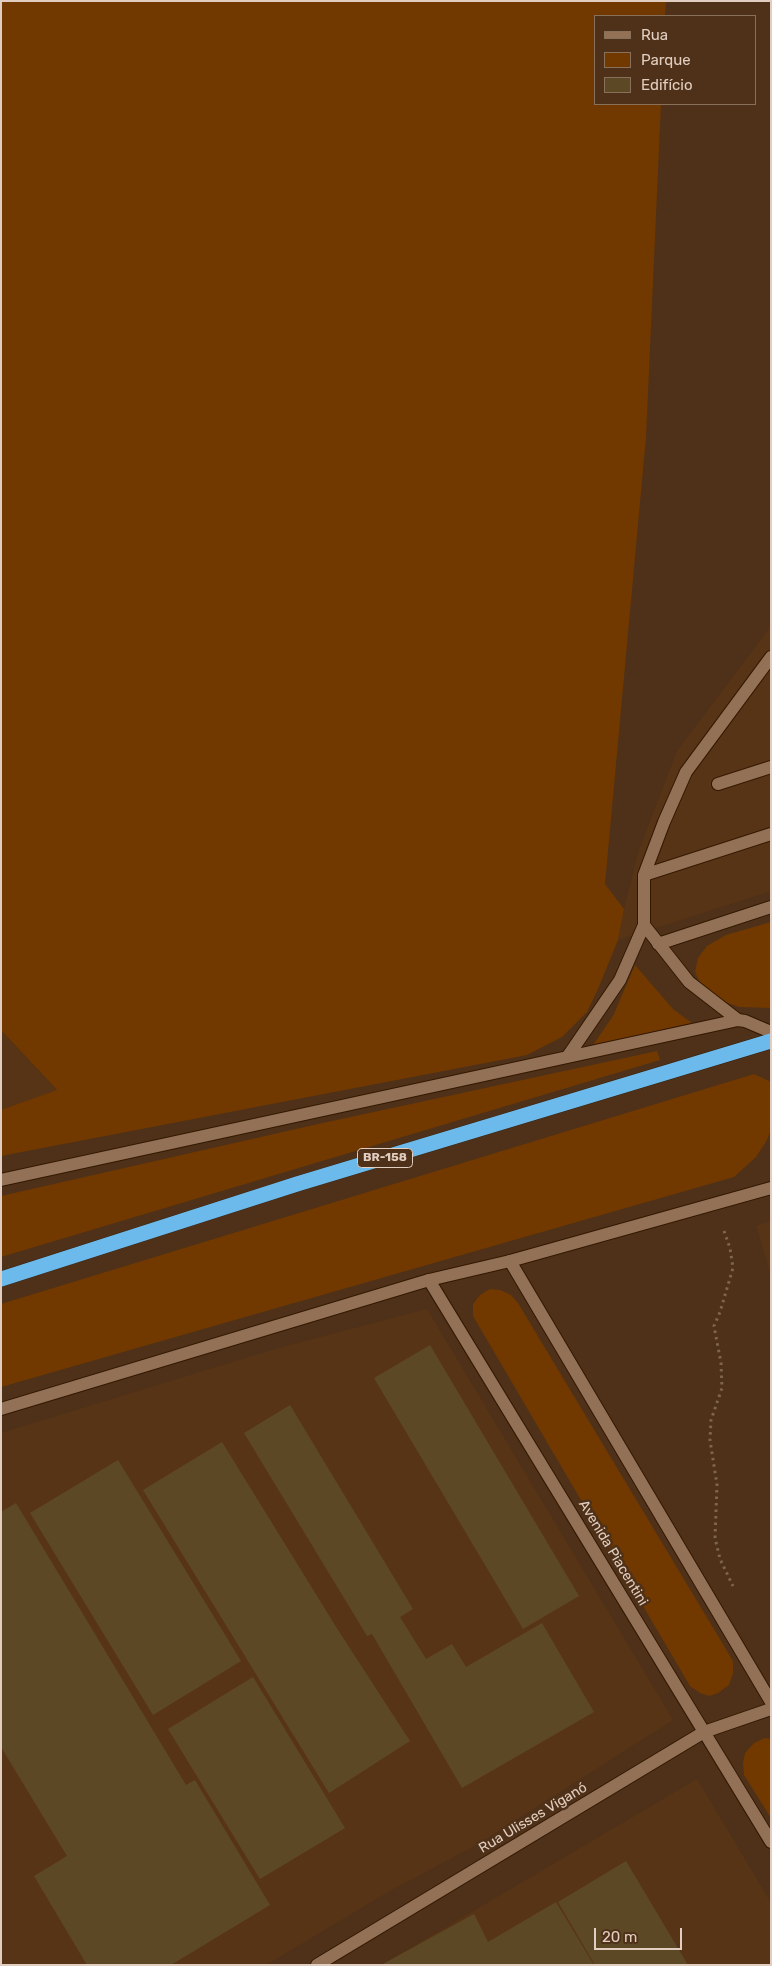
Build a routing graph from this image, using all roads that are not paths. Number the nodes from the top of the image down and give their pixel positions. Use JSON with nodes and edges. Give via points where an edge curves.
{"nodes":[{"id":1,"x":771,"y":657,"type":"edge"},
{"id":2,"x":771,"y":767,"type":"edge"},
{"id":3,"x":718,"y":784,"type":"dead end"},
{"id":4,"x":771,"y":834,"type":"edge"},
{"id":5,"x":644,"y":875,"type":"junction"},
{"id":6,"x":771,"y":907,"type":"edge"},
{"id":7,"x":644,"y":925,"type":"junction"},
{"id":8,"x":658,"y":944,"type":"junction"},
{"id":9,"x":738,"y":1020,"type":"junction"},
{"id":10,"x":771,"y":1032,"type":"edge"},
{"id":11,"x":771,"y":1040,"type":"edge"},
{"id":12,"x":568,"y":1056,"type":"junction"},
{"id":13,"x":1,"y":1180,"type":"edge"},
{"id":14,"x":771,"y":1188,"type":"edge"},
{"id":15,"x":510,"y":1261,"type":"junction"},
{"id":16,"x":1,"y":1279,"type":"edge"},
{"id":17,"x":429,"y":1280,"type":"junction"},
{"id":18,"x":1,"y":1409,"type":"edge"},
{"id":19,"x":771,"y":1702,"type":"edge"},
{"id":20,"x":771,"y":1709,"type":"edge"},
{"id":21,"x":704,"y":1732,"type":"junction"},
{"id":22,"x":771,"y":1842,"type":"edge"},
{"id":23,"x":317,"y":1965,"type":"edge"}],
"edges":[{"from":1,"to":5,"type":"street","via":[[686,772]]},
{"from":2,"to":3,"type":"street"},
{"from":4,"to":5,"type":"street"},
{"from":5,"to":7,"type":"street"},
{"from":6,"to":8,"type":"street"},
{"from":7,"to":8,"type":"street"},
{"from":7,"to":12,"type":"street","via":[[620,980]]},
{"from":8,"to":9,"type":"street","via":[[689,982]]},
{"from":9,"to":10,"type":"street"},
{"from":9,"to":12,"type":"street"},
{"from":11,"to":16,"type":"highway","number":"BR-158","via":[[298,1184]]},
{"from":12,"to":13,"type":"street"},
{"from":14,"to":15,"type":"street"},
{"from":15,"to":17,"type":"street"},
{"from":15,"to":19,"type":"street"},
{"from":17,"to":18,"type":"street"},
{"from":17,"to":21,"type":"street","name":"Avenida Piacentini"},
{"from":20,"to":21,"type":"street","name":"Rua Ulisses Viganó"},
{"from":21,"to":22,"type":"street","name":"Avenida Piacentini"},
{"from":21,"to":23,"type":"street","name":"Rua Ulisses Viganó"}]}
